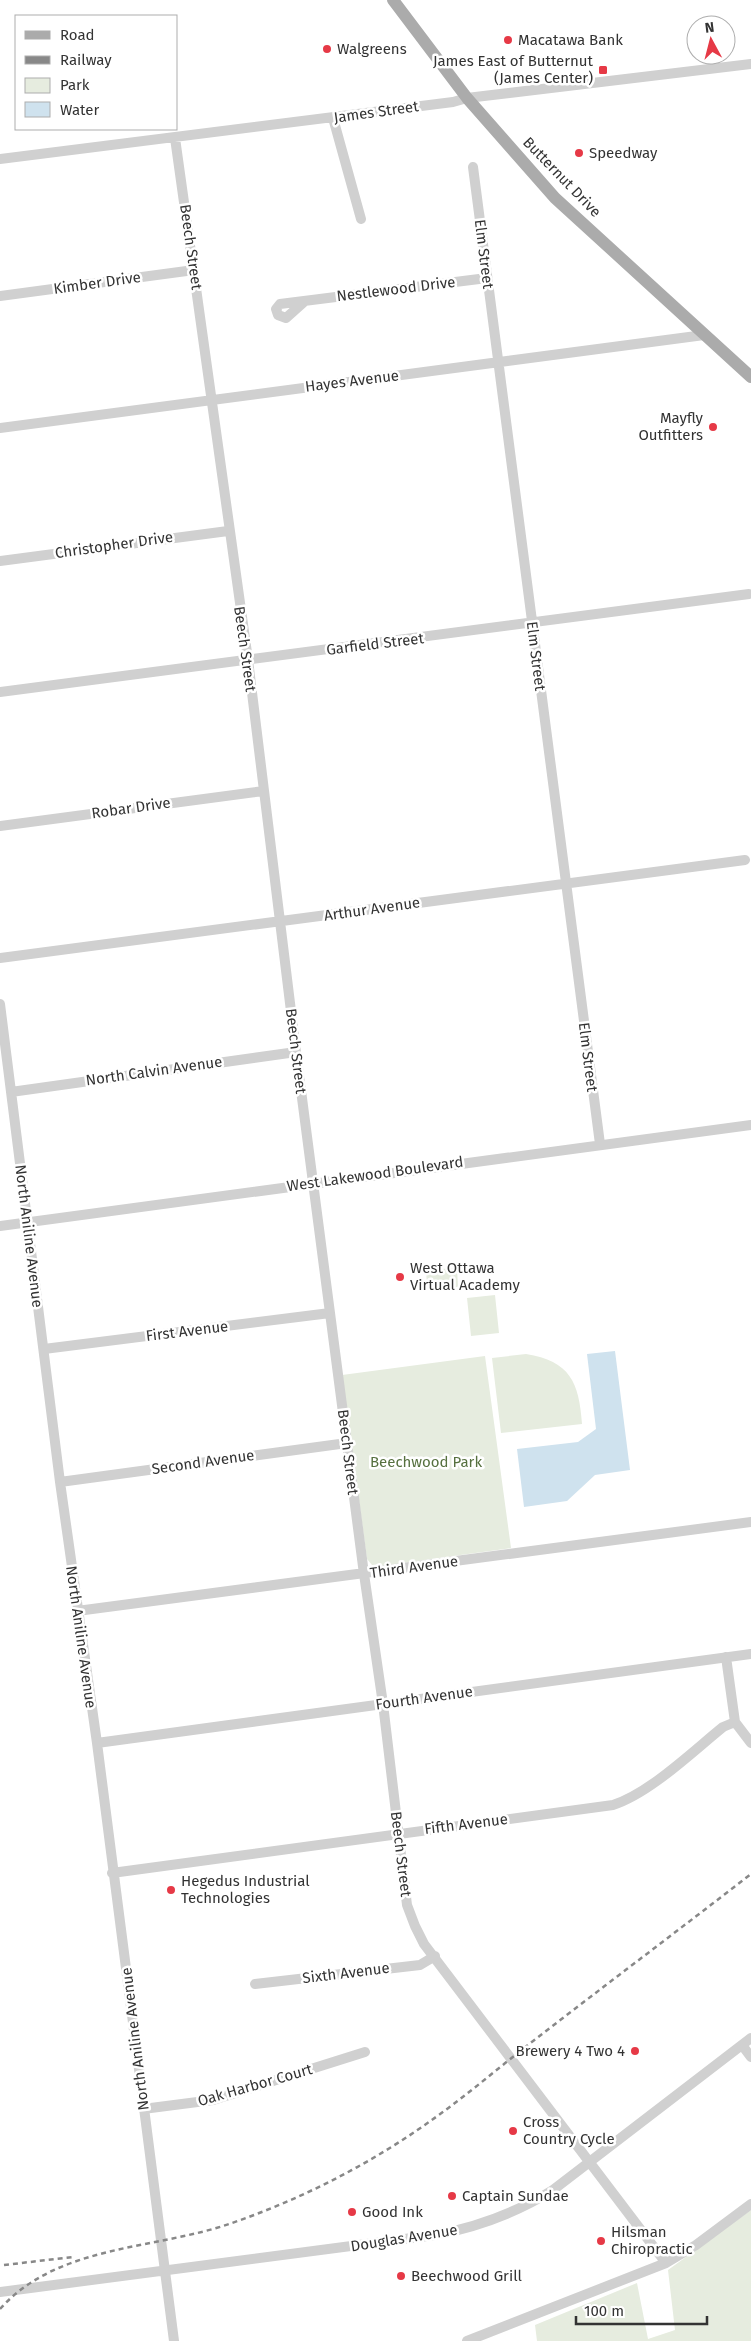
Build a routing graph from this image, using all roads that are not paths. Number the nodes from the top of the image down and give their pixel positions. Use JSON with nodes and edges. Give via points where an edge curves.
{"nodes":[{"id":1,"x":393,"y":0,"type":"edge"},
{"id":2,"x":751,"y":64,"type":"edge"},
{"id":3,"x":467,"y":98,"type":"junction"},
{"id":4,"x":333,"y":118,"type":"junction"},
{"id":5,"x":175,"y":138,"type":"junction"},
{"id":6,"x":0,"y":159,"type":"edge"},
{"id":7,"x":473,"y":167,"type":"dead end"},
{"id":8,"x":361,"y":219,"type":"dead end"},
{"id":9,"x":194,"y":270,"type":"junction"},
{"id":10,"x":487,"y":278,"type":"junction"},
{"id":11,"x":0,"y":296,"type":"edge"},
{"id":12,"x":305,"y":301,"type":"dead end"},
{"id":13,"x":704,"y":334,"type":"junction"},
{"id":14,"x":498,"y":363,"type":"junction"},
{"id":15,"x":751,"y":377,"type":"edge"},
{"id":16,"x":211,"y":400,"type":"junction"},
{"id":17,"x":0,"y":428,"type":"edge"},
{"id":18,"x":228,"y":531,"type":"junction"},
{"id":19,"x":0,"y":561,"type":"edge"},
{"id":20,"x":749,"y":594,"type":"dead end"},
{"id":21,"x":532,"y":624,"type":"junction"},
{"id":22,"x":248,"y":660,"type":"junction"},
{"id":23,"x":0,"y":692,"type":"edge"},
{"id":24,"x":263,"y":791,"type":"junction"},
{"id":25,"x":0,"y":826,"type":"edge"},
{"id":26,"x":745,"y":860,"type":"dead end"},
{"id":27,"x":565,"y":883,"type":"junction"},
{"id":28,"x":280,"y":921,"type":"junction"},
{"id":29,"x":0,"y":958,"type":"edge"},
{"id":30,"x":0,"y":1004,"type":"edge"},
{"id":31,"x":296,"y":1052,"type":"junction"},
{"id":32,"x":12,"y":1092,"type":"junction"},
{"id":33,"x":751,"y":1125,"type":"edge"},
{"id":34,"x":600,"y":1144,"type":"junction"},
{"id":35,"x":314,"y":1182,"type":"junction"},
{"id":36,"x":27,"y":1222,"type":"junction"},
{"id":37,"x":0,"y":1226,"type":"edge"},
{"id":38,"x":330,"y":1313,"type":"junction"},
{"id":39,"x":44,"y":1349,"type":"junction"},
{"id":40,"x":347,"y":1443,"type":"junction"},
{"id":41,"x":60,"y":1482,"type":"junction"},
{"id":42,"x":751,"y":1522,"type":"edge"},
{"id":43,"x":364,"y":1574,"type":"junction"},
{"id":44,"x":77,"y":1611,"type":"junction"},
{"id":45,"x":751,"y":1654,"type":"edge"},
{"id":46,"x":726,"y":1657,"type":"junction"},
{"id":47,"x":383,"y":1704,"type":"junction"},
{"id":48,"x":735,"y":1722,"type":"junction"},
{"id":49,"x":97,"y":1743,"type":"junction"},
{"id":50,"x":751,"y":1743,"type":"edge"},
{"id":51,"x":398,"y":1833,"type":"junction"},
{"id":52,"x":112,"y":1873,"type":"junction"},
{"id":53,"x":435,"y":1956,"type":"junction"},
{"id":54,"x":255,"y":1984,"type":"dead end"},
{"id":55,"x":751,"y":2038,"type":"edge"},
{"id":56,"x":742,"y":2045,"type":"junction"},
{"id":57,"x":365,"y":2052,"type":"dead end"},
{"id":58,"x":751,"y":2057,"type":"edge"},
{"id":59,"x":143,"y":2110,"type":"junction"},
{"id":60,"x":591,"y":2162,"type":"junction"},
{"id":61,"x":751,"y":2204,"type":"edge"},
{"id":62,"x":666,"y":2263,"type":"junction"},
{"id":63,"x":165,"y":2271,"type":"junction"},
{"id":64,"x":0,"y":2292,"type":"edge"},
{"id":65,"x":174,"y":2341,"type":"edge"},
{"id":66,"x":468,"y":2341,"type":"edge"}],
"edges":[{"from":1,"to":3,"type":"main road","name":"Butternut Drive"},
{"from":2,"to":3,"type":"street","name":"James Street"},
{"from":3,"to":4,"type":"street","name":"James Street"},
{"from":3,"to":13,"type":"main road","name":"Butternut Drive","via":[[555,198]]},
{"from":4,"to":5,"type":"street","name":"James Street"},
{"from":4,"to":8,"type":"street"},
{"from":5,"to":6,"type":"street","name":"James Street"},
{"from":5,"to":9,"type":"street","name":"Beech Street"},
{"from":7,"to":10,"type":"street","name":"Elm Street"},
{"from":9,"to":11,"type":"street","name":"Kimber Drive"},
{"from":9,"to":16,"type":"street","name":"Beech Street"},
{"from":10,"to":12,"type":"street","name":"Nestlewood Drive"},
{"from":10,"to":14,"type":"street","name":"Elm Street"},
{"from":13,"to":14,"type":"street","name":"Hayes Avenue"},
{"from":13,"to":15,"type":"main road","name":"Butternut Drive"},
{"from":14,"to":16,"type":"street","name":"Hayes Avenue"},
{"from":14,"to":21,"type":"street","name":"Elm Street"},
{"from":16,"to":17,"type":"street","name":"Hayes Avenue"},
{"from":16,"to":18,"type":"street","name":"Beech Street"},
{"from":18,"to":19,"type":"street","name":"Christopher Drive"},
{"from":18,"to":22,"type":"street","name":"Beech Street"},
{"from":20,"to":21,"type":"street","name":"Garfield Street"},
{"from":21,"to":22,"type":"street","name":"Garfield Street"},
{"from":21,"to":27,"type":"street","name":"Elm Street"},
{"from":22,"to":23,"type":"street","name":"Garfield Street"},
{"from":22,"to":24,"type":"street","name":"Beech Street"},
{"from":24,"to":25,"type":"street","name":"Robar Drive"},
{"from":24,"to":28,"type":"street","name":"Beech Street"},
{"from":26,"to":27,"type":"street","name":"Arthur Avenue"},
{"from":27,"to":28,"type":"street","name":"Arthur Avenue"},
{"from":27,"to":34,"type":"street","name":"Elm Street"},
{"from":28,"to":29,"type":"street","name":"Arthur Avenue"},
{"from":28,"to":31,"type":"street","name":"Beech Street"},
{"from":30,"to":32,"type":"street","name":"North Aniline Avenue"},
{"from":31,"to":32,"type":"street","name":"North Calvin Avenue"},
{"from":31,"to":35,"type":"street","name":"Beech Street"},
{"from":32,"to":36,"type":"street","name":"North Aniline Avenue"},
{"from":33,"to":34,"type":"street","name":"West Lakewood Boulevard"},
{"from":34,"to":35,"type":"street","name":"West Lakewood Boulevard"},
{"from":35,"to":36,"type":"street","name":"West Lakewood Boulevard"},
{"from":35,"to":38,"type":"street","name":"Beech Street"},
{"from":36,"to":37,"type":"street","name":"West Lakewood Boulevard"},
{"from":36,"to":39,"type":"street","name":"North Aniline Avenue"},
{"from":38,"to":39,"type":"street","name":"First Avenue"},
{"from":38,"to":40,"type":"street","name":"Beech Street"},
{"from":39,"to":41,"type":"street","name":"North Aniline Avenue"},
{"from":40,"to":41,"type":"street","name":"Second Avenue"},
{"from":40,"to":43,"type":"street","name":"Beech Street"},
{"from":41,"to":44,"type":"street","name":"North Aniline Avenue"},
{"from":42,"to":43,"type":"street","name":"Third Avenue"},
{"from":43,"to":44,"type":"street","name":"Third Avenue"},
{"from":43,"to":47,"type":"street","name":"Beech Street"},
{"from":44,"to":49,"type":"street","name":"North Aniline Avenue"},
{"from":45,"to":46,"type":"street","name":"Fourth Avenue"},
{"from":46,"to":47,"type":"street","name":"Fourth Avenue"},
{"from":46,"to":48,"type":"street"},
{"from":47,"to":49,"type":"street","name":"Fourth Avenue"},
{"from":47,"to":51,"type":"street","name":"Beech Street"},
{"from":48,"to":50,"type":"street"},
{"from":48,"to":51,"type":"street","name":"Fifth Avenue","via":[[650,1785],[619,1803]]},
{"from":49,"to":52,"type":"street","name":"North Aniline Avenue"},
{"from":51,"to":52,"type":"street","name":"Fifth Avenue"},
{"from":51,"to":53,"type":"street","name":"Beech Street","via":[[408,1905],[424,1944]]},
{"from":52,"to":59,"type":"street","name":"North Aniline Avenue"},
{"from":53,"to":54,"type":"street","name":"Sixth Avenue","via":[[420,1964]]},
{"from":53,"to":60,"type":"street","name":"Beech Street"},
{"from":55,"to":56,"type":"street","name":"Douglas Avenue"},
{"from":56,"to":58,"type":"street"},
{"from":56,"to":60,"type":"street","name":"Douglas Avenue"},
{"from":57,"to":59,"type":"street","name":"Oak Harbor Court","via":[[213,2100]]},
{"from":59,"to":63,"type":"street","name":"North Aniline Avenue"},
{"from":60,"to":62,"type":"street","name":"Beech Street"},
{"from":60,"to":63,"type":"street","name":"Douglas Avenue","via":[[535,2201],[472,2227],[435,2235]]},
{"from":61,"to":62,"type":"street"},
{"from":62,"to":66,"type":"street"},
{"from":63,"to":64,"type":"street","name":"Douglas Avenue"},
{"from":63,"to":65,"type":"street","name":"North Aniline Avenue"}]}
